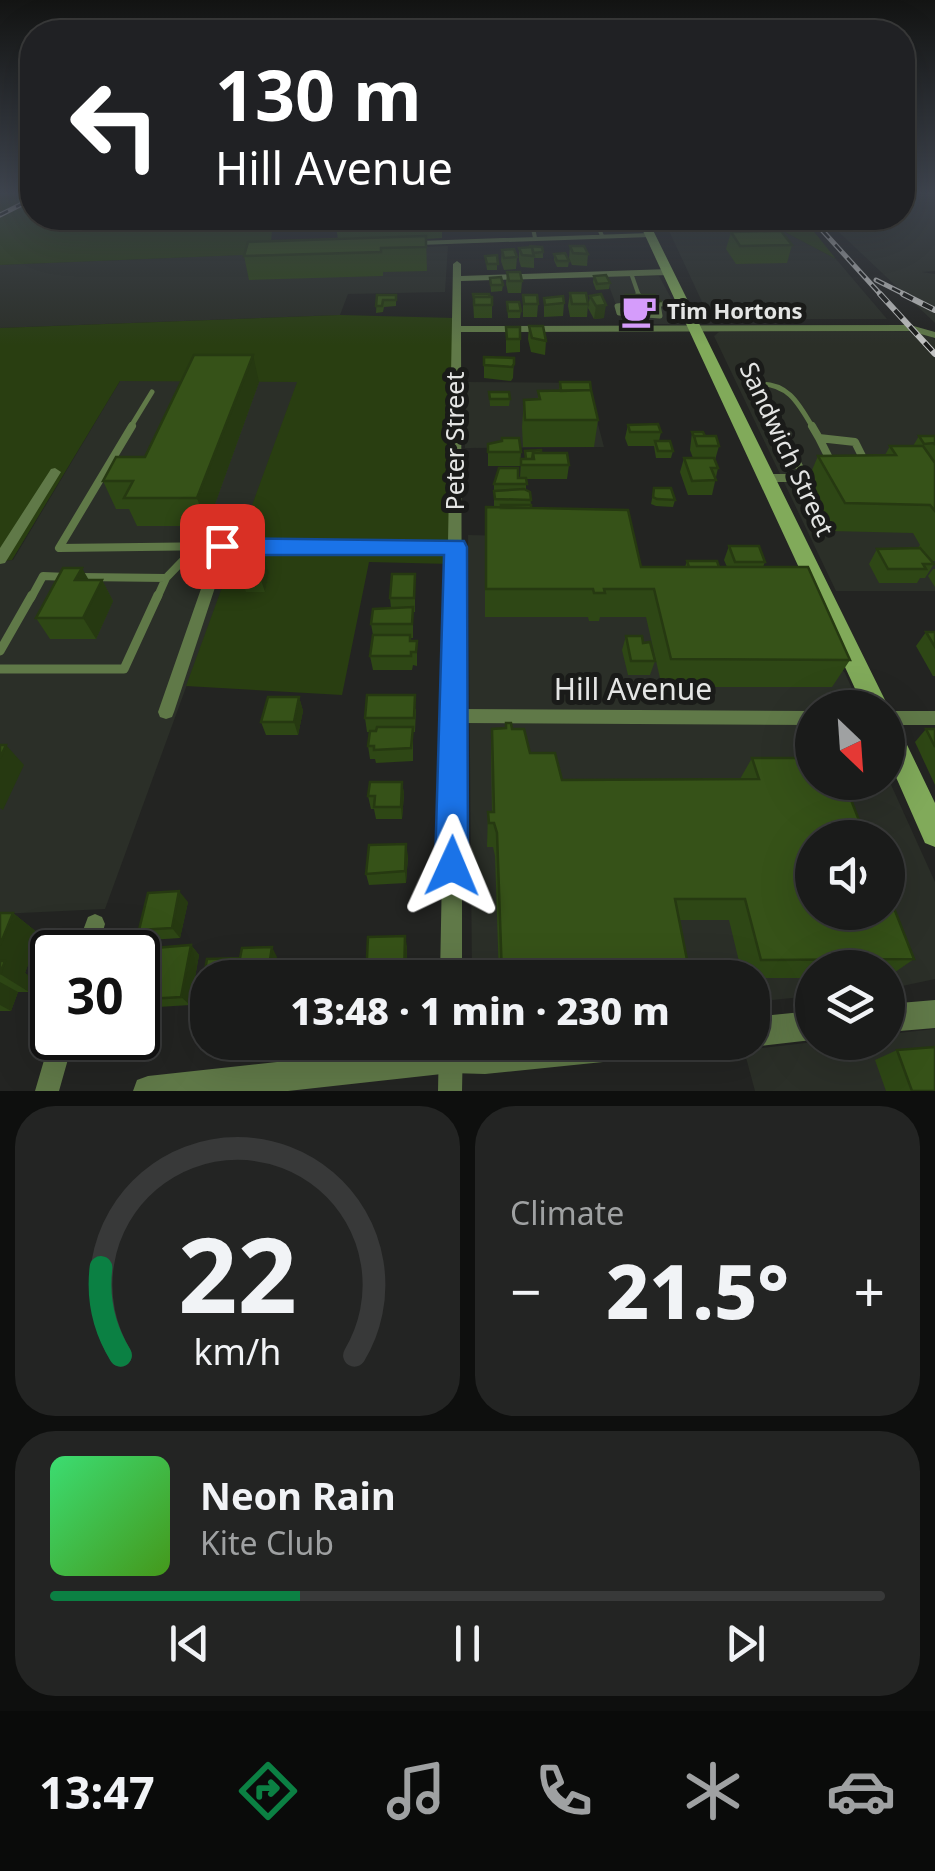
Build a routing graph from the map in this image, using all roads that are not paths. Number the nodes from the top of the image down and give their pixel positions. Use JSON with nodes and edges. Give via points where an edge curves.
{"nodes":[{"id":1,"x":432,"y":243,"type":"edge"},
{"id":2,"x":654,"y":243,"type":"edge"},
{"id":3,"x":409,"y":244,"type":"edge"},
{"id":4,"x":668,"y":272,"type":"junction"},
{"id":5,"x":631,"y":273,"type":"junction"},
{"id":6,"x":642,"y":304,"type":"junction"},
{"id":7,"x":658,"y":304,"type":"junction"},
{"id":8,"x":684,"y":304,"type":"junction"},
{"id":9,"x":456,"y":329,"type":"junction"},
{"id":10,"x":697,"y":329,"type":"junction"},
{"id":11,"x":933,"y":334,"type":"edge"},
{"id":12,"x":152,"y":392,"type":"dead end"},
{"id":13,"x":819,"y":438,"type":"junction"},
{"id":14,"x":862,"y":470,"type":"edge"},
{"id":15,"x":55,"y":472,"type":"dead end"},
{"id":16,"x":840,"y":477,"type":"edge"},
{"id":17,"x":768,"y":478,"type":"junction"},
{"id":18,"x":805,"y":478,"type":"junction"},
{"id":19,"x":822,"y":478,"type":"edge"},
{"id":20,"x":222,"y":546,"type":"junction"},
{"id":21,"x":456,"y":547,"type":"junction"},
{"id":22,"x":195,"y":548,"type":"junction"},
{"id":23,"x":0,"y":559,"type":"edge"},
{"id":24,"x":166,"y":578,"type":"junction"},
{"id":25,"x":0,"y":652,"type":"edge"},
{"id":26,"x":0,"y":669,"type":"edge"},
{"id":27,"x":868,"y":690,"type":"edge"},
{"id":28,"x":166,"y":712,"type":"dead end"},
{"id":29,"x":453,"y":716,"type":"junction"},
{"id":30,"x":795,"y":718,"type":"edge"},
{"id":31,"x":905,"y":718,"type":"edge"},
{"id":32,"x":935,"y":718,"type":"edge"},
{"id":33,"x":905,"y":769,"type":"edge"},
{"id":34,"x":935,"y":833,"type":"edge"},
{"id":35,"x":94,"y":924,"type":"dead end"},
{"id":36,"x":92,"y":930,"type":"edge"},
{"id":37,"x":451,"y":960,"type":"edge"},
{"id":38,"x":935,"y":1014,"type":"edge"},
{"id":39,"x":905,"y":1017,"type":"edge"},
{"id":40,"x":795,"y":1028,"type":"edge"},
{"id":41,"x":770,"y":1030,"type":"edge"},
{"id":42,"x":56,"y":1060,"type":"edge"},
{"id":43,"x":395,"y":1060,"type":"edge"},
{"id":44,"x":451,"y":1060,"type":"edge"},
{"id":45,"x":254,"y":1085,"type":"edge"},
{"id":46,"x":47,"y":1091,"type":"edge"},
{"id":47,"x":148,"y":1091,"type":"edge"},
{"id":48,"x":450,"y":1091,"type":"edge"}],
"edges":[{"from":1,"to":3,"type":"lane"},
{"from":2,"to":4,"type":"main road","name":"Sandwich Street"},
{"from":4,"to":5,"type":"street"},
{"from":4,"to":8,"type":"main road","name":"Sandwich Street"},
{"from":5,"to":6,"type":"lane"},
{"from":5,"to":9,"type":"street","name":"Peter Street","via":[[457,271]]},
{"from":6,"to":7,"type":"lane"},
{"from":6,"to":7,"type":"lane","via":[[616,306],[626,316],[656,317],[662,314]]},
{"from":7,"to":8,"type":"lane"},
{"from":8,"to":10,"type":"main road","name":"Sandwich Street"},
{"from":9,"to":10,"type":"street"},
{"from":9,"to":21,"type":"street","name":"Peter Street"},
{"from":10,"to":11,"type":"street","via":[[910,328]]},
{"from":10,"to":17,"type":"main road","name":"Sandwich Street"},
{"from":12,"to":22,"type":"lane","via":[[59,548]]},
{"from":13,"to":14,"type":"lane","via":[[854,442],[867,459]]},
{"from":13,"to":16,"type":"lane"},
{"from":13,"to":18,"type":"lane","via":[[787,387],[757,384]]},
{"from":15,"to":23,"type":"street"},
{"from":17,"to":18,"type":"lane"},
{"from":17,"to":27,"type":"main road","name":"Sandwich Street"},
{"from":18,"to":19,"type":"lane"},
{"from":20,"to":21,"type":"street"},
{"from":20,"to":22,"type":"lane"},
{"from":20,"to":28,"type":"street"},
{"from":21,"to":29,"type":"street","name":"Peter Street"},
{"from":22,"to":24,"type":"lane"},
{"from":24,"to":25,"type":"lane","via":[[43,576]]},
{"from":24,"to":26,"type":"lane","via":[[124,670]]},
{"from":29,"to":30,"type":"street","name":"Hill Avenue"},
{"from":29,"to":37,"type":"street","name":"Peter Street"},
{"from":31,"to":32,"type":"street"},
{"from":33,"to":34,"type":"main road"},
{"from":35,"to":36,"type":"street"},
{"from":38,"to":39,"type":"street"},
{"from":40,"to":41,"type":"street"},
{"from":42,"to":46,"type":"street"},
{"from":43,"to":45,"type":"street"},
{"from":44,"to":48,"type":"street"},
{"from":45,"to":47,"type":"street"}]}
